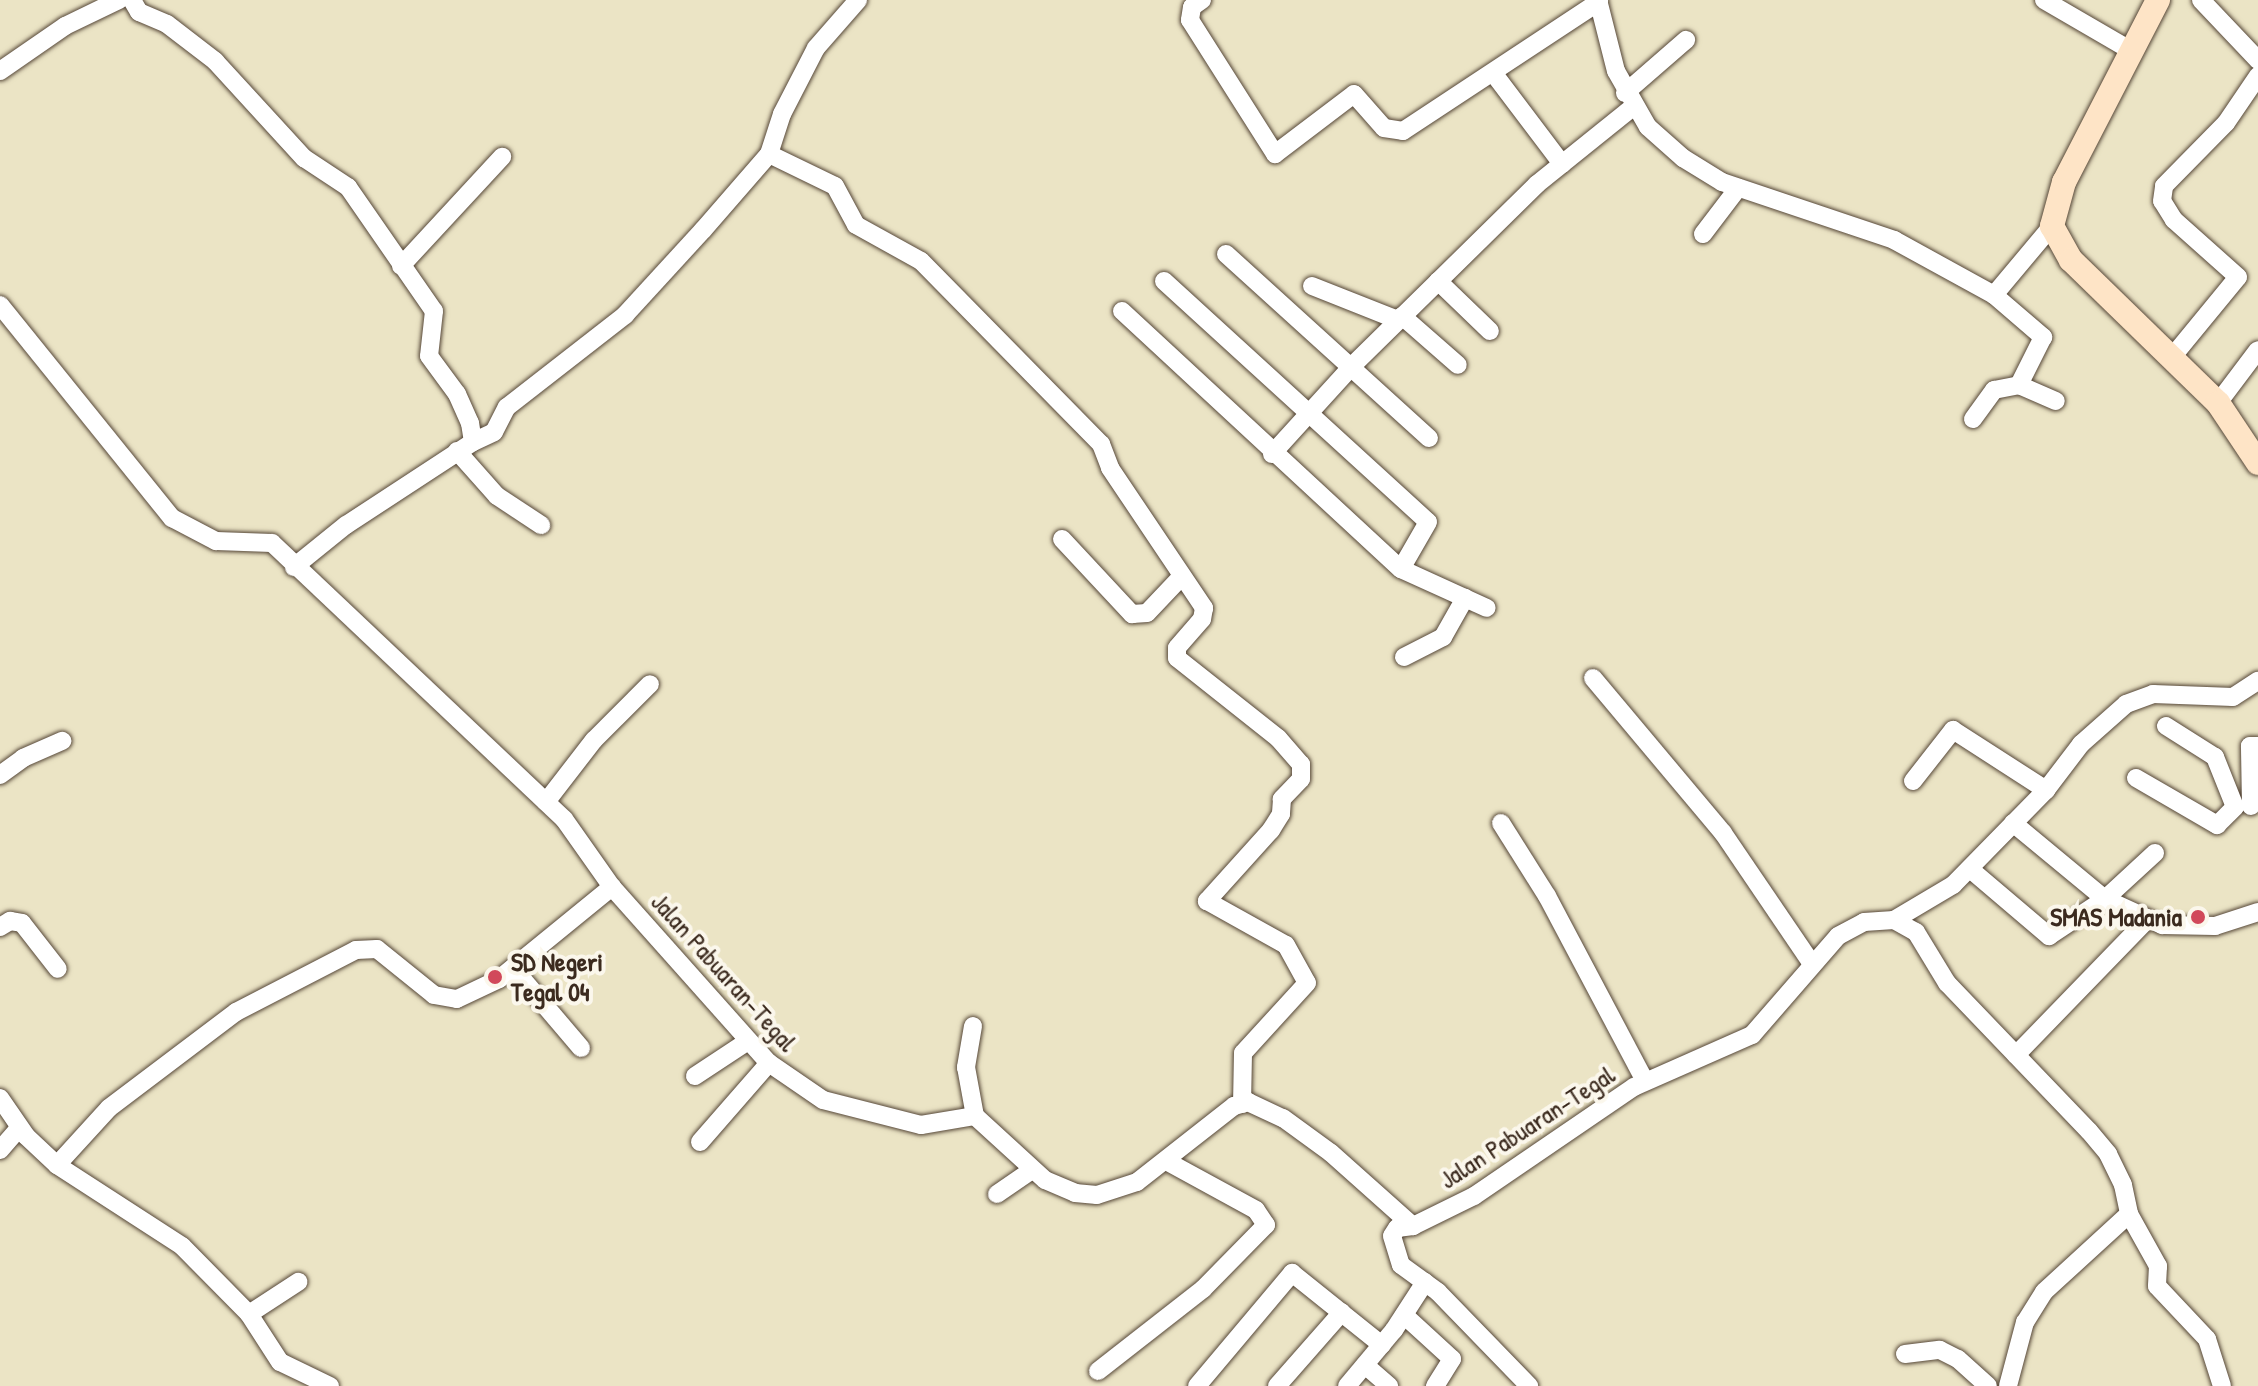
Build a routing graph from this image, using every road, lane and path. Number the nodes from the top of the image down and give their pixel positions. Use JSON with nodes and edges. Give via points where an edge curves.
{"nodes":[{"id":1,"x":119,"y":0,"type":"edge"},
{"id":2,"x":132,"y":0,"type":"edge"},
{"id":3,"x":858,"y":0,"type":"edge"},
{"id":4,"x":1202,"y":0,"type":"edge"},
{"id":5,"x":2044,"y":0,"type":"edge"},
{"id":6,"x":2158,"y":0,"type":"edge"},
{"id":7,"x":2201,"y":0,"type":"edge"},
{"id":8,"x":1599,"y":1,"type":"edge"},
{"id":9,"x":1686,"y":40,"type":"dead end"},
{"id":10,"x":2130,"y":50,"type":"junction"},
{"id":11,"x":2258,"y":60,"type":"edge"},
{"id":12,"x":0,"y":71,"type":"edge"},
{"id":13,"x":1494,"y":74,"type":"junction"},
{"id":14,"x":2258,"y":76,"type":"edge"},
{"id":15,"x":1629,"y":99,"type":"junction"},
{"id":16,"x":769,"y":154,"type":"junction"},
{"id":17,"x":502,"y":157,"type":"dead end"},
{"id":18,"x":1562,"y":164,"type":"junction"},
{"id":19,"x":1738,"y":188,"type":"junction"},
{"id":20,"x":2052,"y":226,"type":"junction"},
{"id":21,"x":1703,"y":234,"type":"dead end"},
{"id":22,"x":1226,"y":254,"type":"dead end"},
{"id":23,"x":401,"y":266,"type":"junction"},
{"id":24,"x":1164,"y":281,"type":"dead end"},
{"id":25,"x":1438,"y":281,"type":"junction"},
{"id":26,"x":1312,"y":286,"type":"dead end"},
{"id":27,"x":1994,"y":295,"type":"junction"},
{"id":28,"x":0,"y":305,"type":"edge"},
{"id":29,"x":1122,"y":311,"type":"dead end"},
{"id":30,"x":1400,"y":318,"type":"junction"},
{"id":31,"x":1490,"y":331,"type":"dead end"},
{"id":32,"x":2258,"y":350,"type":"edge"},
{"id":33,"x":2173,"y":356,"type":"junction"},
{"id":34,"x":1458,"y":365,"type":"dead end"},
{"id":35,"x":1352,"y":366,"type":"junction"},
{"id":36,"x":2019,"y":385,"type":"junction"},
{"id":37,"x":2056,"y":401,"type":"dead end"},
{"id":38,"x":2218,"y":403,"type":"junction"},
{"id":39,"x":1309,"y":412,"type":"junction"},
{"id":40,"x":1973,"y":419,"type":"dead end"},
{"id":41,"x":1429,"y":438,"type":"dead end"},
{"id":42,"x":465,"y":447,"type":"junction"},
{"id":43,"x":1272,"y":454,"type":"junction"},
{"id":44,"x":2258,"y":463,"type":"edge"},
{"id":45,"x":541,"y":525,"type":"dead end"},
{"id":46,"x":1062,"y":539,"type":"dead end"},
{"id":47,"x":294,"y":567,"type":"junction"},
{"id":48,"x":1401,"y":569,"type":"junction"},
{"id":49,"x":1182,"y":576,"type":"junction"},
{"id":50,"x":1465,"y":598,"type":"junction"},
{"id":51,"x":1487,"y":608,"type":"dead end"},
{"id":52,"x":1404,"y":657,"type":"dead end"},
{"id":53,"x":1593,"y":678,"type":"dead end"},
{"id":54,"x":2258,"y":681,"type":"edge"},
{"id":55,"x":650,"y":684,"type":"dead end"},
{"id":56,"x":2166,"y":726,"type":"dead end"},
{"id":57,"x":62,"y":741,"type":"dead end"},
{"id":58,"x":2258,"y":746,"type":"edge"},
{"id":59,"x":0,"y":775,"type":"edge"},
{"id":60,"x":2136,"y":778,"type":"dead end"},
{"id":61,"x":1913,"y":781,"type":"dead end"},
{"id":62,"x":2046,"y":790,"type":"junction"},
{"id":63,"x":546,"y":802,"type":"junction"},
{"id":64,"x":2248,"y":806,"type":"edge"},
{"id":65,"x":1501,"y":823,"type":"dead end"},
{"id":66,"x":2013,"y":823,"type":"junction"},
{"id":67,"x":2155,"y":853,"type":"dead end"},
{"id":68,"x":1970,"y":869,"type":"junction"},
{"id":69,"x":612,"y":887,"type":"junction"},
{"id":70,"x":2105,"y":899,"type":"junction"},
{"id":71,"x":2148,"y":919,"type":"junction"},
{"id":72,"x":1894,"y":920,"type":"junction"},
{"id":73,"x":2256,"y":920,"type":"edge"},
{"id":74,"x":0,"y":927,"type":"edge"},
{"id":75,"x":1812,"y":964,"type":"junction"},
{"id":76,"x":513,"y":968,"type":"junction"},
{"id":77,"x":58,"y":969,"type":"dead end"},
{"id":78,"x":973,"y":1026,"type":"dead end"},
{"id":79,"x":748,"y":1041,"type":"junction"},
{"id":80,"x":581,"y":1048,"type":"dead end"},
{"id":81,"x":2016,"y":1055,"type":"junction"},
{"id":82,"x":769,"y":1063,"type":"junction"},
{"id":83,"x":695,"y":1076,"type":"dead end"},
{"id":84,"x":1645,"y":1081,"type":"junction"},
{"id":85,"x":0,"y":1098,"type":"edge"},
{"id":86,"x":1242,"y":1104,"type":"junction"},
{"id":87,"x":975,"y":1116,"type":"junction"},
{"id":88,"x":19,"y":1128,"type":"junction"},
{"id":89,"x":700,"y":1142,"type":"dead end"},
{"id":90,"x":0,"y":1150,"type":"edge"},
{"id":91,"x":1166,"y":1161,"type":"junction"},
{"id":92,"x":57,"y":1165,"type":"junction"},
{"id":93,"x":1032,"y":1170,"type":"junction"},
{"id":94,"x":997,"y":1194,"type":"dead end"},
{"id":95,"x":2129,"y":1214,"type":"junction"},
{"id":96,"x":1413,"y":1226,"type":"junction"},
{"id":97,"x":298,"y":1282,"type":"dead end"},
{"id":98,"x":1425,"y":1282,"type":"junction"},
{"id":99,"x":1342,"y":1312,"type":"junction"},
{"id":100,"x":249,"y":1314,"type":"junction"},
{"id":101,"x":1404,"y":1315,"type":"junction"},
{"id":102,"x":1382,"y":1345,"type":"junction"},
{"id":103,"x":1905,"y":1354,"type":"dead end"},
{"id":104,"x":1365,"y":1365,"type":"junction"},
{"id":105,"x":1098,"y":1371,"type":"dead end"},
{"id":106,"x":330,"y":1386,"type":"edge"},
{"id":107,"x":1197,"y":1386,"type":"edge"},
{"id":108,"x":1277,"y":1386,"type":"edge"},
{"id":109,"x":1347,"y":1386,"type":"edge"},
{"id":110,"x":1389,"y":1386,"type":"edge"},
{"id":111,"x":1435,"y":1386,"type":"edge"},
{"id":112,"x":1529,"y":1386,"type":"edge"},
{"id":113,"x":1988,"y":1386,"type":"edge"},
{"id":114,"x":2008,"y":1386,"type":"edge"},
{"id":115,"x":2222,"y":1386,"type":"edge"}],
"edges":[{"from":1,"to":12,"type":"street","via":[[53,33]]},
{"from":2,"to":23,"type":"street","via":[[139,12],[167,24],[215,61],[304,158],[348,187]]},
{"from":3,"to":16,"type":"street","via":[[816,48],[782,114]]},
{"from":4,"to":13,"type":"street","via":[[1192,7],[1190,20],[1275,154],[1349,95],[1358,97],[1392,133]]},
{"from":5,"to":10,"type":"street"},
{"from":6,"to":10,"type":"street"},
{"from":7,"to":11,"type":"street"},
{"from":8,"to":13,"type":"street"},
{"from":8,"to":15,"type":"street","via":[[1607,48]]},
{"from":9,"to":15,"type":"street"},
{"from":10,"to":20,"type":"street","via":[[2064,182]]},
{"from":13,"to":18,"type":"street"},
{"from":14,"to":33,"type":"street","via":[[2226,123],[2164,186],[2162,201],[2174,220],[2238,277]]},
{"from":15,"to":18,"type":"street"},
{"from":15,"to":19,"type":"street","via":[[1663,143]]},
{"from":16,"to":42,"type":"street","via":[[625,315],[507,407],[494,432]]},
{"from":16,"to":49,"type":"street","via":[[835,186],[856,225],[921,261],[1101,444],[1110,468]]},
{"from":17,"to":23,"type":"street"},
{"from":18,"to":25,"type":"street"},
{"from":19,"to":21,"type":"street"},
{"from":19,"to":27,"type":"street","via":[[1894,240]]},
{"from":20,"to":27,"type":"street"},
{"from":20,"to":33,"type":"street","via":[[2071,260]]},
{"from":22,"to":35,"type":"street"},
{"from":23,"to":42,"type":"street","via":[[434,311],[426,347],[457,394]]},
{"from":24,"to":39,"type":"street"},
{"from":25,"to":30,"type":"street"},
{"from":25,"to":31,"type":"street"},
{"from":26,"to":30,"type":"street"},
{"from":27,"to":36,"type":"street","via":[[2043,337]]},
{"from":28,"to":47,"type":"street","via":[[172,518],[216,541],[263,539]]},
{"from":29,"to":43,"type":"street"},
{"from":30,"to":34,"type":"street"},
{"from":30,"to":35,"type":"street"},
{"from":32,"to":38,"type":"street"},
{"from":33,"to":38,"type":"street"},
{"from":35,"to":39,"type":"street"},
{"from":35,"to":41,"type":"street"},
{"from":36,"to":37,"type":"street"},
{"from":36,"to":40,"type":"street","via":[[1994,390]]},
{"from":38,"to":44,"type":"street"},
{"from":39,"to":43,"type":"street"},
{"from":39,"to":48,"type":"street","via":[[1428,522]]},
{"from":42,"to":45,"type":"street","via":[[497,496]]},
{"from":42,"to":47,"type":"street","via":[[346,525]]},
{"from":43,"to":48,"type":"street"},
{"from":46,"to":49,"type":"street","via":[[1132,614],[1147,613]]},
{"from":47,"to":63,"type":"street"},
{"from":48,"to":50,"type":"street"},
{"from":49,"to":86,"type":"street","via":[[1205,614],[1177,648],[1177,658],[1278,738],[1302,772],[1282,799],[1281,814],[1271,830],[1207,901],[1286,945],[1307,983],[1243,1053]]},
{"from":50,"to":51,"type":"street"},
{"from":50,"to":52,"type":"street","via":[[1443,637]]},
{"from":53,"to":75,"type":"street","via":[[1723,833]]},
{"from":54,"to":62,"type":"street","name":"Jalan Pabuaran–Tegal","via":[[2233,697],[2141,695],[2091,734]]},
{"from":55,"to":63,"type":"street","via":[[594,740]]},
{"from":56,"to":64,"type":"street","via":[[2215,757]]},
{"from":57,"to":59,"type":"street"},
{"from":58,"to":64,"type":"street","via":[[2250,746]]},
{"from":60,"to":64,"type":"street","via":[[2217,825]]},
{"from":61,"to":62,"type":"street","via":[[1953,730]]},
{"from":62,"to":66,"type":"street","name":"Jalan Pabuaran–Tegal"},
{"from":63,"to":69,"type":"street","via":[[590,852]]},
{"from":65,"to":84,"type":"street","via":[[1547,896]]},
{"from":66,"to":68,"type":"street","name":"Jalan Pabuaran–Tegal"},
{"from":66,"to":70,"type":"street"},
{"from":67,"to":70,"type":"street"},
{"from":68,"to":70,"type":"street","via":[[2049,936]]},
{"from":68,"to":72,"type":"street","name":"Jalan Pabuaran–Tegal","via":[[1943,894]]},
{"from":69,"to":76,"type":"street","name":"Jalan Pabuaran–Tegal"},
{"from":69,"to":79,"type":"street","name":"Jalan Pabuaran–Tegal"},
{"from":70,"to":71,"type":"street"},
{"from":71,"to":73,"type":"street","via":[[2173,928]]},
{"from":71,"to":81,"type":"street"},
{"from":72,"to":75,"type":"street","name":"Jalan Pabuaran–Tegal","via":[[1852,926]]},
{"from":72,"to":81,"type":"street","via":[[1916,932],[1947,983]]},
{"from":74,"to":77,"type":"street","via":[[10,921],[22,923]]},
{"from":75,"to":84,"type":"street","name":"Jalan Pabuaran–Tegal","via":[[1752,1035]]},
{"from":76,"to":80,"type":"street"},
{"from":76,"to":92,"type":"street","name":"Jalan Pabuaran–Tegal","via":[[472,993],[445,1000],[377,949],[356,950],[236,1012],[109,1108]]},
{"from":78,"to":87,"type":"street","via":[[966,1067]]},
{"from":79,"to":82,"type":"street","name":"Jalan Pabuaran–Tegal"},
{"from":79,"to":83,"type":"street"},
{"from":81,"to":95,"type":"street","via":[[2108,1154]]},
{"from":82,"to":87,"type":"street","name":"Jalan Pabuaran–Tegal","via":[[807,1092],[865,1113],[921,1125]]},
{"from":82,"to":89,"type":"street"},
{"from":84,"to":96,"type":"street","name":"Jalan Pabuaran–Tegal","via":[[1474,1196]]},
{"from":85,"to":88,"type":"street"},
{"from":86,"to":91,"type":"street"},
{"from":86,"to":96,"type":"street","via":[[1260,1105],[1283,1118]]},
{"from":87,"to":93,"type":"street"},
{"from":88,"to":90,"type":"street"},
{"from":88,"to":92,"type":"street"},
{"from":91,"to":93,"type":"street","via":[[1123,1190],[1097,1195],[1059,1188]]},
{"from":91,"to":105,"type":"street","via":[[1256,1210],[1266,1225],[1203,1289]]},
{"from":92,"to":100,"type":"street","via":[[172,1238]]},
{"from":93,"to":94,"type":"street"},
{"from":95,"to":114,"type":"street","via":[[2033,1307]]},
{"from":95,"to":115,"type":"street","via":[[2158,1266],[2157,1286],[2207,1339]]},
{"from":96,"to":98,"type":"street","via":[[1397,1228],[1391,1245],[1401,1265]]},
{"from":97,"to":100,"type":"street"},
{"from":98,"to":101,"type":"street"},
{"from":98,"to":112,"type":"street"},
{"from":99,"to":102,"type":"street"},
{"from":99,"to":107,"type":"street","via":[[1292,1273]]},
{"from":99,"to":108,"type":"street"},
{"from":100,"to":106,"type":"street","via":[[280,1362]]},
{"from":101,"to":102,"type":"street"},
{"from":101,"to":111,"type":"street","via":[[1452,1359]]},
{"from":102,"to":104,"type":"street"},
{"from":103,"to":113,"type":"street","via":[[1940,1350]]},
{"from":104,"to":109,"type":"street"},
{"from":104,"to":110,"type":"street"}]}
